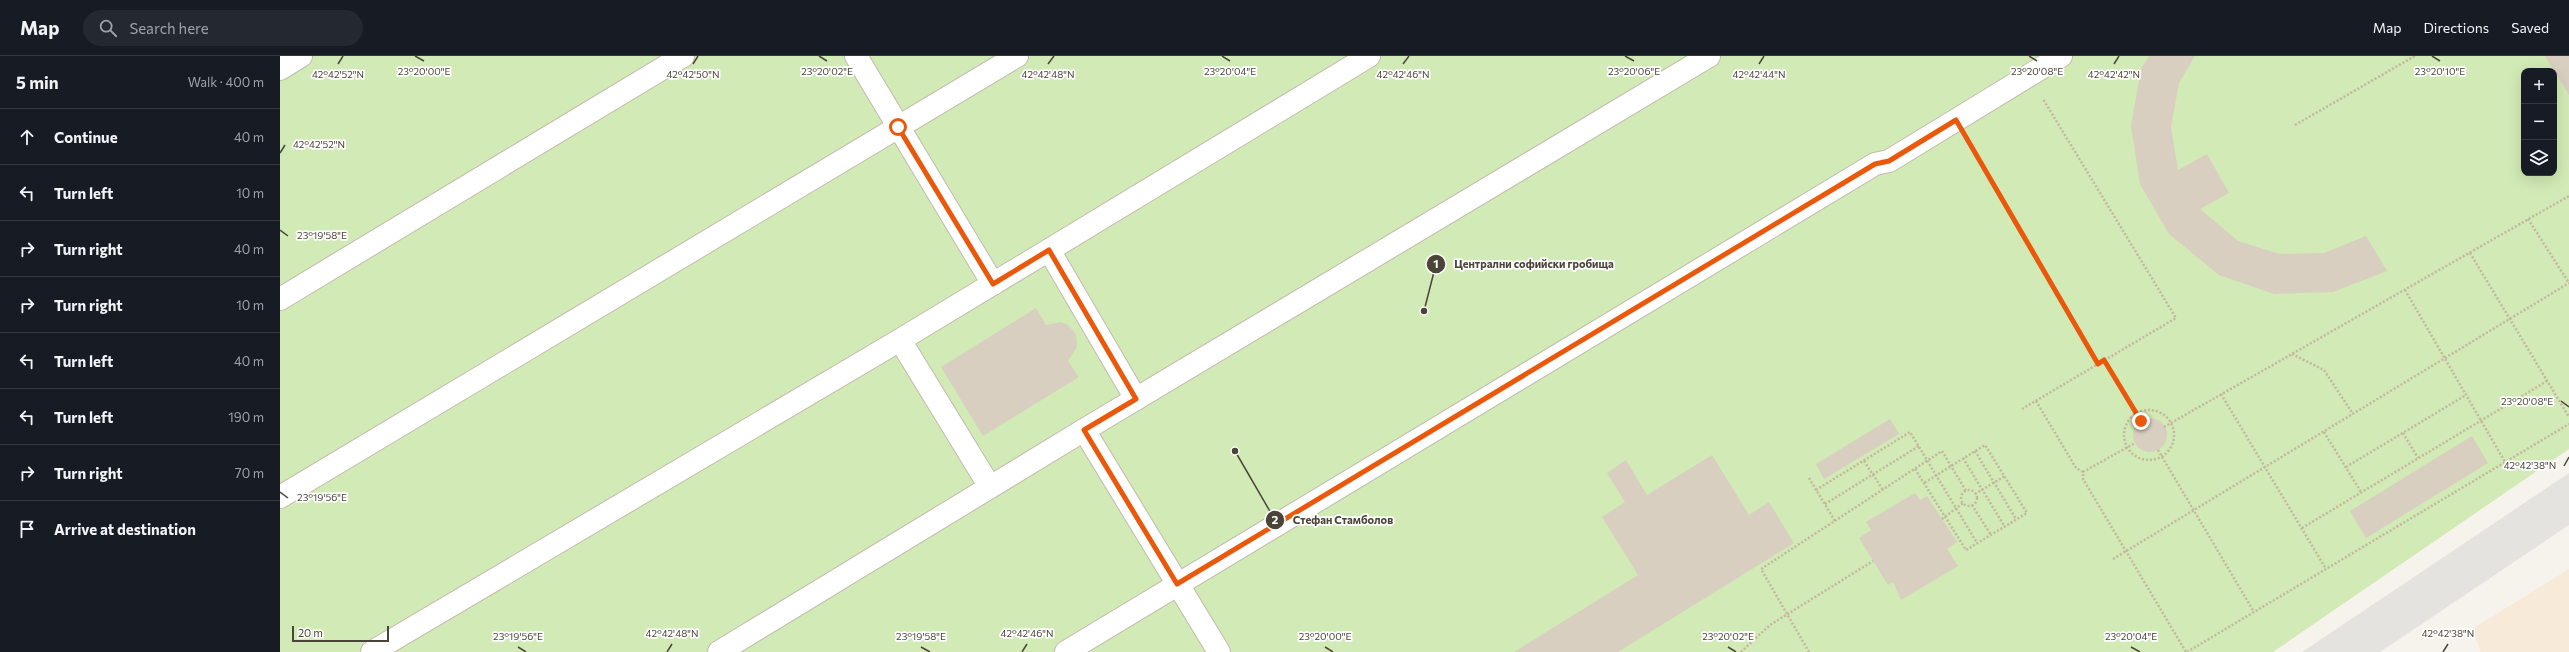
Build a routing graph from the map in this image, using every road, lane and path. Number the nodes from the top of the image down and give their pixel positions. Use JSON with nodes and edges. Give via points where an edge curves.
{"nodes":[{"id":1,"x":301,"y":56,"type":"edge"},
{"id":2,"x":683,"y":56,"type":"edge"},
{"id":3,"x":856,"y":56,"type":"edge"},
{"id":4,"x":1017,"y":56,"type":"edge"},
{"id":5,"x":1369,"y":56,"type":"edge"},
{"id":6,"x":1709,"y":56,"type":"edge"},
{"id":7,"x":2061,"y":56,"type":"edge"},
{"id":8,"x":2415,"y":56,"type":"edge"},
{"id":9,"x":280,"y":69,"type":"edge"},
{"id":10,"x":2029,"y":75,"type":"junction"},
{"id":11,"x":1956,"y":120,"type":"junction"},
{"id":12,"x":2295,"y":125,"type":"dead end"},
{"id":13,"x":898,"y":127,"type":"junction"},
{"id":14,"x":2569,"y":196,"type":"edge"},
{"id":15,"x":2528,"y":219,"type":"junction"},
{"id":16,"x":1049,"y":250,"type":"junction"},
{"id":17,"x":2470,"y":253,"type":"junction"},
{"id":18,"x":2569,"y":283,"type":"edge"},
{"id":19,"x":993,"y":284,"type":"junction"},
{"id":20,"x":2405,"y":290,"type":"junction"},
{"id":21,"x":280,"y":299,"type":"edge"},
{"id":22,"x":2510,"y":319,"type":"junction"},
{"id":23,"x":900,"y":340,"type":"junction"},
{"id":24,"x":2292,"y":354,"type":"junction"},
{"id":25,"x":2445,"y":359,"type":"junction"},
{"id":26,"x":2104,"y":360,"type":"junction"},
{"id":27,"x":2098,"y":364,"type":"junction"},
{"id":28,"x":2547,"y":381,"type":"junction"},
{"id":29,"x":2221,"y":394,"type":"junction"},
{"id":30,"x":2466,"y":395,"type":"junction"},
{"id":31,"x":1136,"y":399,"type":"junction"},
{"id":32,"x":2036,"y":400,"type":"junction"},
{"id":33,"x":2022,"y":409,"type":"dead end"},
{"id":34,"x":2135,"y":412,"type":"junction"},
{"id":35,"x":2352,"y":414,"type":"junction"},
{"id":36,"x":2569,"y":416,"type":"edge"},
{"id":37,"x":2141,"y":421,"type":"dead end"},
{"id":38,"x":2481,"y":421,"type":"junction"},
{"id":39,"x":2171,"y":422,"type":"junction"},
{"id":40,"x":2569,"y":424,"type":"edge"},
{"id":41,"x":2164,"y":427,"type":"dead end"},
{"id":42,"x":1084,"y":430,"type":"junction"},
{"id":43,"x":2324,"y":432,"type":"junction"},
{"id":44,"x":2403,"y":433,"type":"junction"},
{"id":45,"x":2135,"y":443,"type":"dead end"},
{"id":46,"x":1919,"y":446,"type":"junction"},
{"id":47,"x":2126,"y":448,"type":"junction"},
{"id":48,"x":2158,"y":450,"type":"dead end"},
{"id":49,"x":1975,"y":451,"type":"junction"},
{"id":50,"x":2162,"y":457,"type":"junction"},
{"id":51,"x":1963,"y":458,"type":"junction"},
{"id":52,"x":2418,"y":458,"type":"junction"},
{"id":53,"x":1864,"y":461,"type":"junction"},
{"id":54,"x":1928,"y":461,"type":"junction"},
{"id":55,"x":2505,"y":462,"type":"junction"},
{"id":56,"x":1951,"y":466,"type":"junction"},
{"id":57,"x":2265,"y":467,"type":"junction"},
{"id":58,"x":2346,"y":467,"type":"junction"},
{"id":59,"x":1916,"y":469,"type":"junction"},
{"id":60,"x":2083,"y":472,"type":"junction"},
{"id":61,"x":1873,"y":475,"type":"junction"},
{"id":62,"x":1936,"y":475,"type":"junction"},
{"id":63,"x":2005,"y":476,"type":"junction"},
{"id":64,"x":1809,"y":478,"type":"dead end"},
{"id":65,"x":1994,"y":482,"type":"junction"},
{"id":66,"x":1924,"y":483,"type":"junction"},
{"id":67,"x":990,"y":487,"type":"junction"},
{"id":68,"x":1816,"y":490,"type":"junction"},
{"id":69,"x":1883,"y":490,"type":"junction"},
{"id":70,"x":1982,"y":490,"type":"junction"},
{"id":71,"x":1966,"y":491,"type":"junction"},
{"id":72,"x":2360,"y":492,"type":"junction"},
{"id":73,"x":1976,"y":494,"type":"junction"},
{"id":74,"x":280,"y":497,"type":"edge"},
{"id":75,"x":1963,"y":503,"type":"junction"},
{"id":76,"x":1825,"y":504,"type":"junction"},
{"id":77,"x":1972,"y":505,"type":"junction"},
{"id":78,"x":1956,"y":508,"type":"junction"},
{"id":79,"x":2194,"y":510,"type":"junction"},
{"id":80,"x":1945,"y":516,"type":"junction"},
{"id":81,"x":1942,"y":519,"type":"dead end"},
{"id":82,"x":2016,"y":519,"type":"junction"},
{"id":83,"x":1835,"y":521,"type":"junction"},
{"id":84,"x":2004,"y":527,"type":"junction"},
{"id":85,"x":2302,"y":528,"type":"junction"},
{"id":86,"x":1991,"y":535,"type":"junction"},
{"id":87,"x":1977,"y":543,"type":"junction"},
{"id":88,"x":2126,"y":551,"type":"junction"},
{"id":89,"x":2113,"y":559,"type":"dead end"},
{"id":90,"x":1873,"y":561,"type":"dead end"},
{"id":91,"x":2326,"y":569,"type":"junction"},
{"id":92,"x":1177,"y":584,"type":"junction"},
{"id":93,"x":2254,"y":612,"type":"junction"},
{"id":94,"x":1786,"y":614,"type":"junction"},
{"id":95,"x":372,"y":652,"type":"edge"},
{"id":96,"x":719,"y":652,"type":"edge"},
{"id":97,"x":1066,"y":652,"type":"edge"},
{"id":98,"x":1219,"y":652,"type":"edge"},
{"id":99,"x":1741,"y":652,"type":"edge"},
{"id":100,"x":1809,"y":652,"type":"edge"},
{"id":101,"x":2187,"y":652,"type":"edge"}],
"edges":[{"from":1,"to":9,"type":"lane"},
{"from":2,"to":21,"type":"lane"},
{"from":3,"to":13,"type":"lane"},
{"from":4,"to":13,"type":"lane"},
{"from":5,"to":16,"type":"lane"},
{"from":6,"to":31,"type":"lane"},
{"from":7,"to":10,"type":"lane"},
{"from":8,"to":12,"type":"path"},
{"from":10,"to":11,"type":"lane"},
{"from":10,"to":26,"type":"path","via":[[2176,318]]},
{"from":11,"to":27,"type":"path"},
{"from":11,"to":92,"type":"lane","via":[[1889,161],[1875,164]]},
{"from":13,"to":19,"type":"lane"},
{"from":13,"to":74,"type":"lane"},
{"from":14,"to":15,"type":"path"},
{"from":15,"to":17,"type":"path"},
{"from":15,"to":18,"type":"path"},
{"from":16,"to":19,"type":"lane"},
{"from":16,"to":31,"type":"lane"},
{"from":17,"to":20,"type":"path"},
{"from":17,"to":22,"type":"path"},
{"from":18,"to":22,"type":"path"},
{"from":19,"to":23,"type":"lane"},
{"from":20,"to":24,"type":"path"},
{"from":20,"to":25,"type":"path"},
{"from":22,"to":25,"type":"path"},
{"from":22,"to":28,"type":"path"},
{"from":23,"to":67,"type":"lane"},
{"from":23,"to":95,"type":"lane"},
{"from":24,"to":29,"type":"path"},
{"from":24,"to":35,"type":"path","via":[[2324,370]]},
{"from":25,"to":30,"type":"path"},
{"from":25,"to":35,"type":"path"},
{"from":26,"to":27,"type":"path"},
{"from":26,"to":34,"type":"path"},
{"from":27,"to":32,"type":"path"},
{"from":28,"to":36,"type":"path"},
{"from":28,"to":38,"type":"path"},
{"from":29,"to":39,"type":"path"},
{"from":29,"to":57,"type":"path"},
{"from":30,"to":38,"type":"path"},
{"from":30,"to":44,"type":"path"},
{"from":31,"to":42,"type":"lane"},
{"from":32,"to":33,"type":"path"},
{"from":32,"to":60,"type":"path","via":[[2076,468]]},
{"from":34,"to":37,"type":"path"},
{"from":34,"to":39,"type":"path","via":[[2148,408],[2162,412]]},
{"from":34,"to":47,"type":"path","via":[[2126,422],[2123,435]]},
{"from":35,"to":43,"type":"path"},
{"from":38,"to":52,"type":"path"},
{"from":38,"to":55,"type":"path"},
{"from":39,"to":41,"type":"path"},
{"from":39,"to":50,"type":"path","via":[[2174,435],[2171,447]]},
{"from":40,"to":55,"type":"path"},
{"from":42,"to":67,"type":"lane"},
{"from":42,"to":92,"type":"lane"},
{"from":43,"to":57,"type":"path"},
{"from":43,"to":58,"type":"path"},
{"from":44,"to":52,"type":"path"},
{"from":44,"to":58,"type":"path"},
{"from":45,"to":47,"type":"path"},
{"from":46,"to":53,"type":"path","via":[[1910,432]]},
{"from":46,"to":54,"type":"path"},
{"from":46,"to":61,"type":"path"},
{"from":47,"to":50,"type":"path","via":[[2135,457],[2149,461]]},
{"from":47,"to":60,"type":"path"},
{"from":48,"to":50,"type":"path"},
{"from":49,"to":51,"type":"path"},
{"from":49,"to":63,"type":"path","via":[[1985,445]]},
{"from":49,"to":65,"type":"path"},
{"from":50,"to":79,"type":"path"},
{"from":51,"to":56,"type":"path"},
{"from":51,"to":70,"type":"path"},
{"from":52,"to":72,"type":"path"},
{"from":53,"to":61,"type":"path"},
{"from":53,"to":68,"type":"path"},
{"from":54,"to":56,"type":"path","via":[[1942,451]]},
{"from":54,"to":59,"type":"path"},
{"from":54,"to":62,"type":"path"},
{"from":55,"to":91,"type":"path"},
{"from":56,"to":62,"type":"path"},
{"from":56,"to":71,"type":"path"},
{"from":57,"to":79,"type":"path"},
{"from":57,"to":85,"type":"path"},
{"from":58,"to":72,"type":"path"},
{"from":59,"to":66,"type":"path"},
{"from":59,"to":69,"type":"path"},
{"from":60,"to":88,"type":"path","via":[[2083,479]]},
{"from":61,"to":69,"type":"path"},
{"from":61,"to":76,"type":"path"},
{"from":62,"to":66,"type":"path"},
{"from":62,"to":78,"type":"path"},
{"from":63,"to":65,"type":"path"},
{"from":63,"to":82,"type":"path","via":[[2027,513]]},
{"from":64,"to":68,"type":"path"},
{"from":65,"to":70,"type":"path"},
{"from":65,"to":82,"type":"path"},
{"from":66,"to":80,"type":"path"},
{"from":67,"to":96,"type":"lane"},
{"from":68,"to":76,"type":"path"},
{"from":69,"to":83,"type":"path"},
{"from":70,"to":73,"type":"path"},
{"from":70,"to":84,"type":"path"},
{"from":71,"to":73,"type":"path"},
{"from":71,"to":75,"type":"path","via":[[1962,496]]},
{"from":72,"to":85,"type":"path"},
{"from":73,"to":77,"type":"path","via":[[1977,502]]},
{"from":75,"to":77,"type":"path"},
{"from":75,"to":78,"type":"path"},
{"from":76,"to":83,"type":"path"},
{"from":77,"to":86,"type":"path"},
{"from":78,"to":80,"type":"path"},
{"from":78,"to":87,"type":"path"},
{"from":79,"to":88,"type":"path"},
{"from":79,"to":93,"type":"path"},
{"from":80,"to":81,"type":"path"},
{"from":80,"to":87,"type":"path","via":[[1966,550]]},
{"from":82,"to":84,"type":"path"},
{"from":83,"to":94,"type":"path","via":[[1761,569]]},
{"from":84,"to":86,"type":"path"},
{"from":85,"to":91,"type":"path"},
{"from":86,"to":87,"type":"path"},
{"from":88,"to":89,"type":"path"},
{"from":88,"to":101,"type":"path"},
{"from":90,"to":94,"type":"path"},
{"from":91,"to":93,"type":"path"},
{"from":92,"to":97,"type":"lane"},
{"from":92,"to":98,"type":"lane"},
{"from":93,"to":101,"type":"path"},
{"from":94,"to":99,"type":"path","via":[[1770,624]]},
{"from":94,"to":100,"type":"path"}]}
